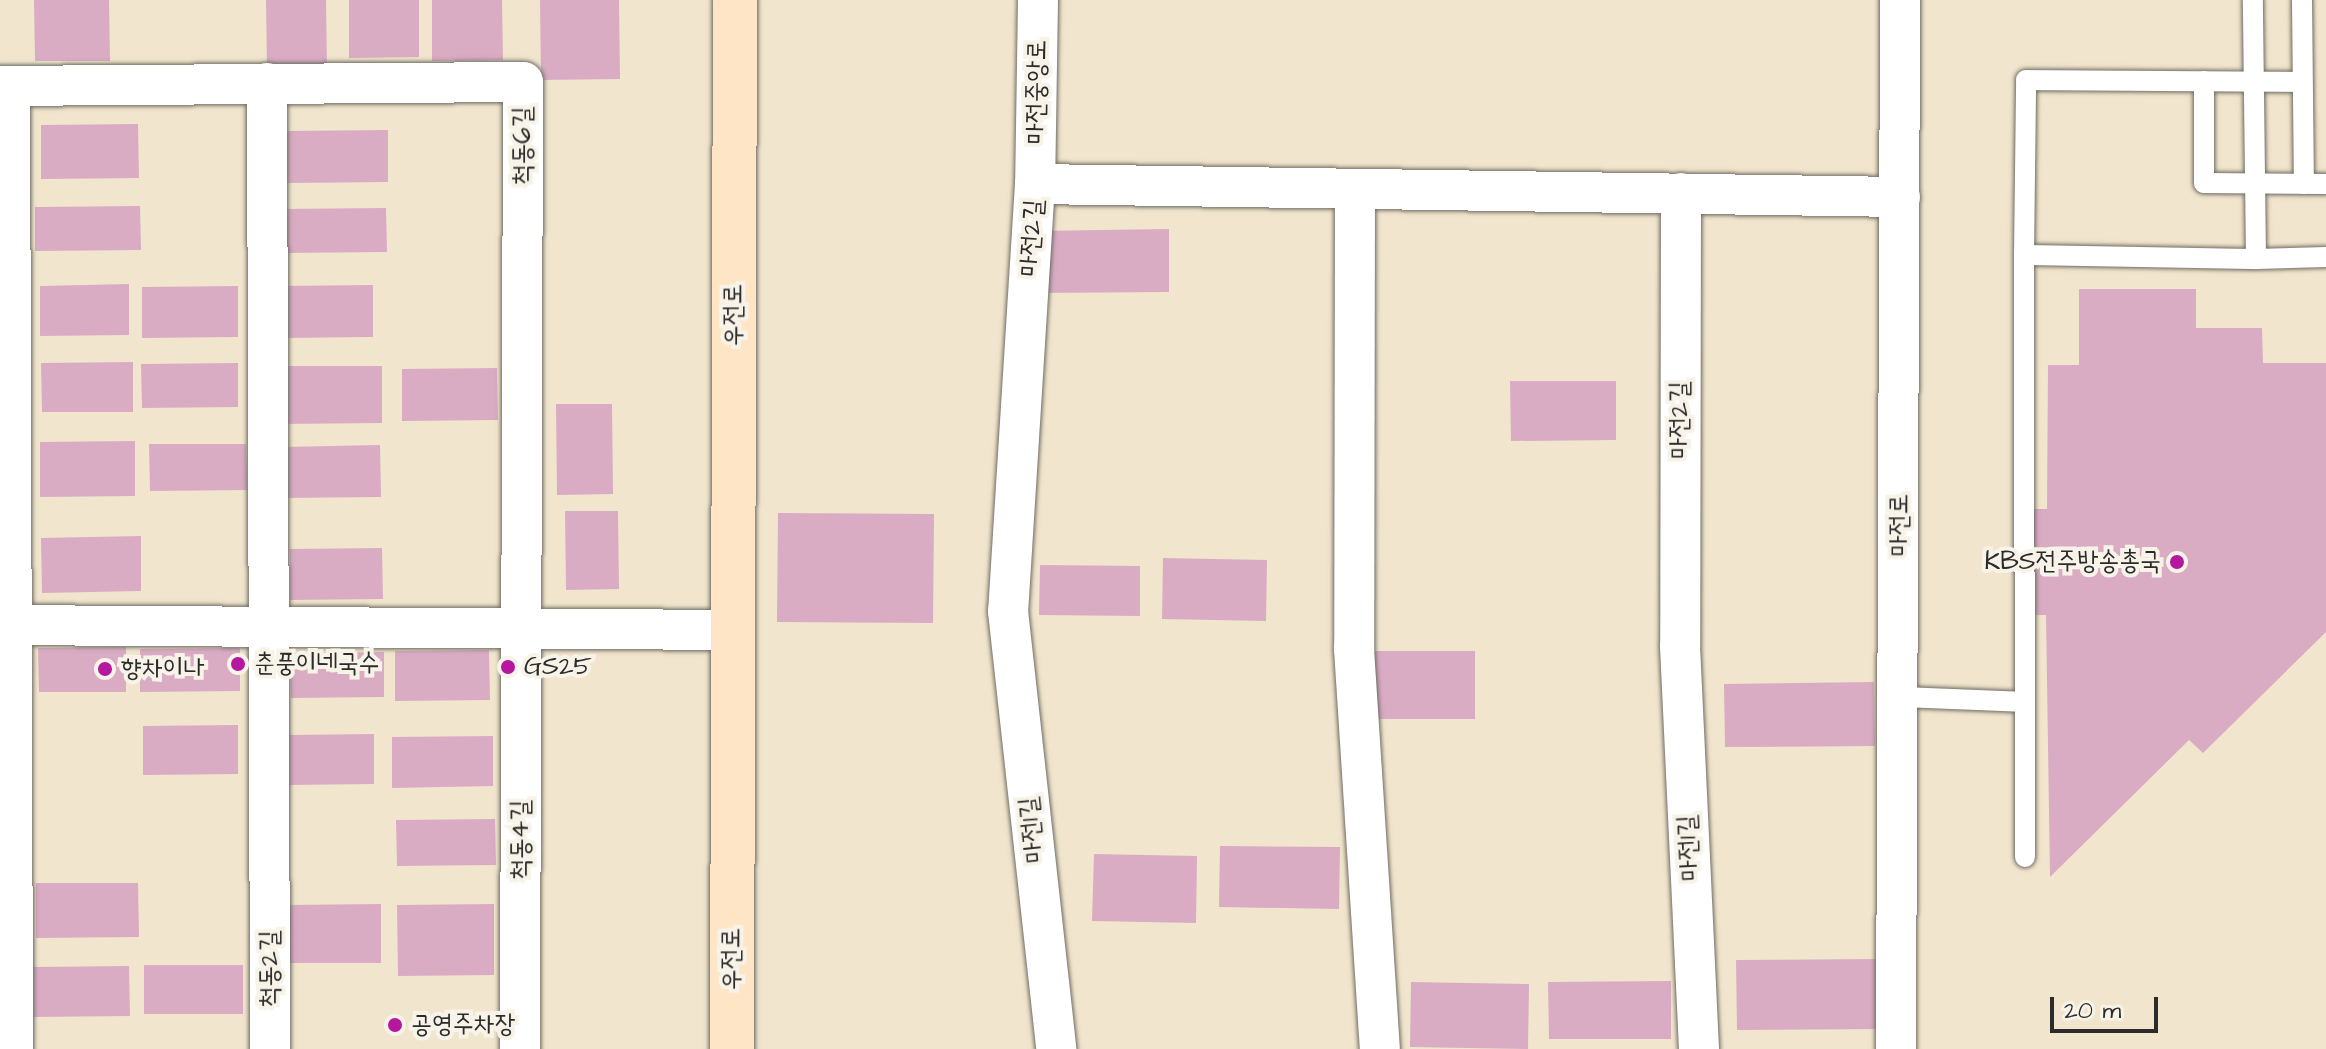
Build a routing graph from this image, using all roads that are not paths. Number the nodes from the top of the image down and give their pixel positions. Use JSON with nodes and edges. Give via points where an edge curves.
{"nodes":[{"id":1,"x":735,"y":0,"type":"edge"},
{"id":2,"x":1038,"y":0,"type":"edge"},
{"id":3,"x":1900,"y":0,"type":"edge"},
{"id":4,"x":2253,"y":0,"type":"edge"},
{"id":5,"x":2302,"y":0,"type":"edge"},
{"id":6,"x":2204,"y":81,"type":"junction"},
{"id":7,"x":2255,"y":82,"type":"junction"},
{"id":8,"x":2301,"y":82,"type":"junction"},
{"id":9,"x":267,"y":83,"type":"junction"},
{"id":10,"x":5,"y":86,"type":"edge"},
{"id":11,"x":1035,"y":184,"type":"junction"},
{"id":12,"x":2256,"y":184,"type":"junction"},
{"id":13,"x":2304,"y":184,"type":"junction"},
{"id":14,"x":2326,"y":184,"type":"edge"},
{"id":15,"x":1355,"y":190,"type":"junction"},
{"id":16,"x":1681,"y":193,"type":"junction"},
{"id":17,"x":1900,"y":197,"type":"junction"},
{"id":18,"x":2024,"y":255,"type":"junction"},
{"id":19,"x":2326,"y":257,"type":"edge"},
{"id":20,"x":2256,"y":259,"type":"junction"},
{"id":21,"x":522,"y":371,"type":"joint"},
{"id":22,"x":1008,"y":611,"type":"joint"},
{"id":23,"x":6,"y":625,"type":"edge"},
{"id":24,"x":269,"y":628,"type":"junction"},
{"id":25,"x":521,"y":630,"type":"junction"},
{"id":26,"x":732,"y":630,"type":"junction"},
{"id":27,"x":1680,"y":646,"type":"joint"},
{"id":28,"x":1900,"y":697,"type":"junction"},
{"id":29,"x":2023,"y":702,"type":"junction"},
{"id":30,"x":2025,"y":857,"type":"dead end"},
{"id":31,"x":13,"y":1049,"type":"edge"},
{"id":32,"x":270,"y":1049,"type":"edge"},
{"id":33,"x":520,"y":1049,"type":"edge"},
{"id":34,"x":732,"y":1049,"type":"edge"},
{"id":35,"x":1056,"y":1049,"type":"edge"},
{"id":36,"x":1380,"y":1049,"type":"edge"},
{"id":37,"x":1699,"y":1049,"type":"edge"},
{"id":38,"x":1896,"y":1049,"type":"edge"}],
"edges":[{"from":1,"to":26,"type":"street","name":"우전로"},
{"from":2,"to":11,"type":"street","name":"마전중앙로"},
{"from":3,"to":17,"type":"street","name":"마전로"},
{"from":4,"to":7,"type":"lane"},
{"from":5,"to":8,"type":"lane"},
{"from":6,"to":7,"type":"lane"},
{"from":6,"to":12,"type":"lane","via":[[2204,183]]},
{"from":6,"to":18,"type":"lane","via":[[2026,80]]},
{"from":7,"to":8,"type":"lane"},
{"from":7,"to":12,"type":"lane"},
{"from":8,"to":13,"type":"lane"},
{"from":9,"to":10,"type":"street","name":"척동6길"},
{"from":9,"to":21,"type":"street","name":"척동6길","via":[[523,82]]},
{"from":9,"to":24,"type":"street"},
{"from":10,"to":23,"type":"street","name":"척동6길","via":[[11,372]]},
{"from":11,"to":15,"type":"street","name":"마전2길"},
{"from":11,"to":22,"type":"street","name":"마전2길"},
{"from":12,"to":13,"type":"lane"},
{"from":12,"to":20,"type":"lane"},
{"from":13,"to":14,"type":"lane"},
{"from":15,"to":16,"type":"street","name":"마전2길"},
{"from":15,"to":36,"type":"street","via":[[1354,649]]},
{"from":16,"to":17,"type":"street","name":"마전2길"},
{"from":16,"to":27,"type":"street","name":"마전2길"},
{"from":17,"to":28,"type":"street","name":"마전로"},
{"from":18,"to":20,"type":"lane"},
{"from":18,"to":29,"type":"lane"},
{"from":19,"to":20,"type":"lane"},
{"from":21,"to":25,"type":"street","name":"척동4길"},
{"from":22,"to":35,"type":"street","name":"마전1길"},
{"from":23,"to":24,"type":"street"},
{"from":23,"to":31,"type":"street"},
{"from":24,"to":25,"type":"street"},
{"from":24,"to":32,"type":"street","name":"척동2길"},
{"from":25,"to":26,"type":"street"},
{"from":25,"to":33,"type":"street","name":"척동4길"},
{"from":26,"to":34,"type":"street","name":"우전로"},
{"from":27,"to":37,"type":"street","name":"마전1길"},
{"from":28,"to":29,"type":"lane"},
{"from":28,"to":38,"type":"street","name":"마전로"},
{"from":29,"to":30,"type":"lane"}]}
